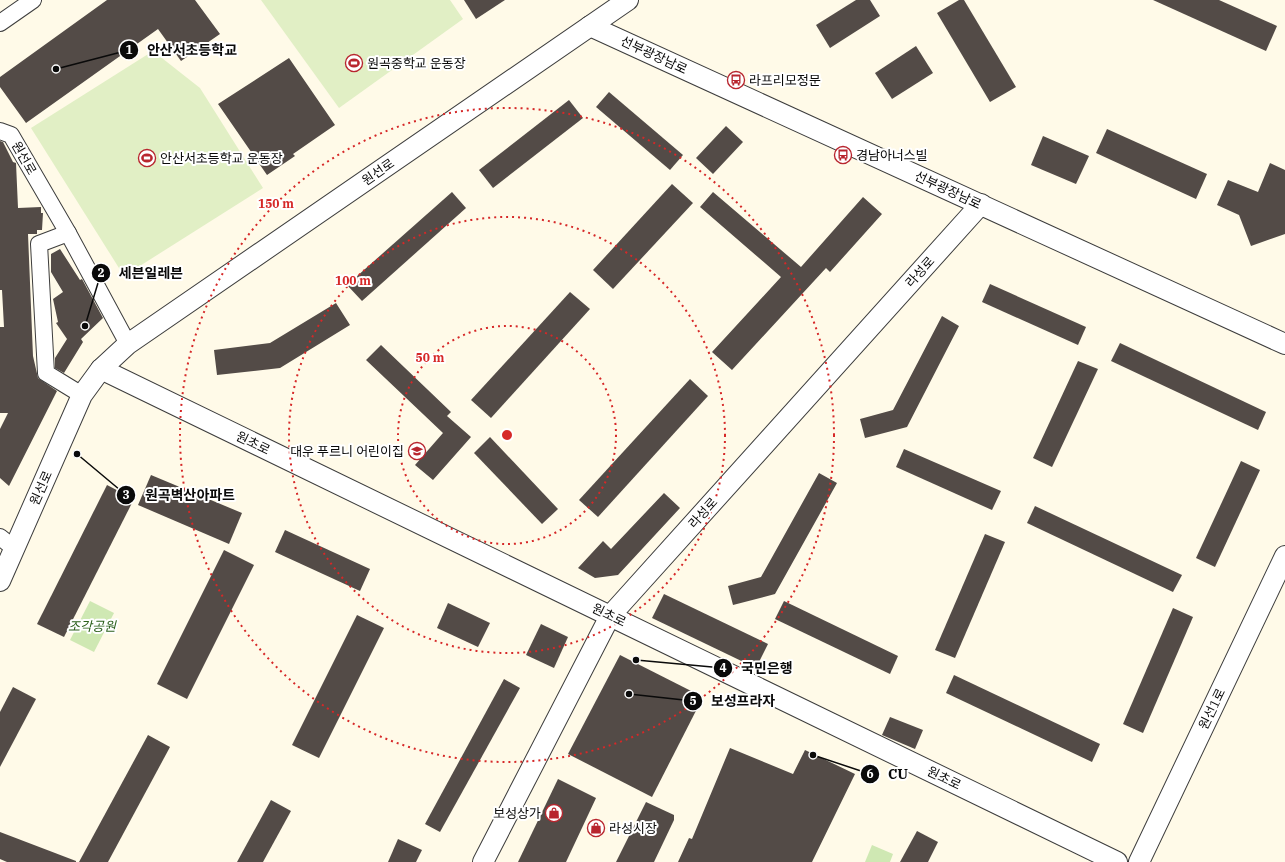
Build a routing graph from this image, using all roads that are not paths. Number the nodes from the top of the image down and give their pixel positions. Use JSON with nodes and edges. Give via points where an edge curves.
{"nodes":[{"id":1,"x":34,"y":0,"type":"edge"},
{"id":2,"x":628,"y":0,"type":"edge"},
{"id":3,"x":0,"y":23,"type":"edge"},
{"id":4,"x":590,"y":26,"type":"junction"},
{"id":5,"x":0,"y":131,"type":"edge"},
{"id":6,"x":981,"y":204,"type":"junction"},
{"id":7,"x":68,"y":232,"type":"junction"},
{"id":8,"x":128,"y":344,"type":"junction"},
{"id":9,"x":1285,"y":344,"type":"edge"},
{"id":10,"x":101,"y":369,"type":"junction"},
{"id":11,"x":82,"y":395,"type":"junction"},
{"id":12,"x":7,"y":543,"type":"edge"},
{"id":13,"x":1285,"y":556,"type":"edge"},
{"id":14,"x":0,"y":581,"type":"edge"},
{"id":15,"x":610,"y":616,"type":"junction"},
{"id":16,"x":482,"y":862,"type":"edge"},
{"id":17,"x":1117,"y":862,"type":"edge"},
{"id":18,"x":1139,"y":862,"type":"edge"}],
"edges":[{"from":1,"to":3,"type":"street"},
{"from":2,"to":4,"type":"street","name":"원선로"},
{"from":4,"to":6,"type":"street","name":"선부광장남로"},
{"from":4,"to":8,"type":"street","name":"원선로"},
{"from":5,"to":7,"type":"street","name":"원선로","via":[[11,135]]},
{"from":6,"to":9,"type":"street","name":"선부광장남로"},
{"from":6,"to":15,"type":"street","name":"라성로"},
{"from":7,"to":8,"type":"street","name":"원선로"},
{"from":7,"to":11,"type":"street","via":[[39,244],[46,373]]},
{"from":8,"to":10,"type":"street","name":"원선로"},
{"from":10,"to":11,"type":"street","name":"원선로"},
{"from":10,"to":15,"type":"street","name":"원초로"},
{"from":11,"to":12,"type":"street","name":"원선로"},
{"from":12,"to":14,"type":"street","name":"원선로"},
{"from":13,"to":18,"type":"street","name":"원선1로"},
{"from":15,"to":16,"type":"street","name":"라성로"},
{"from":15,"to":17,"type":"street","name":"원초로"}]}
